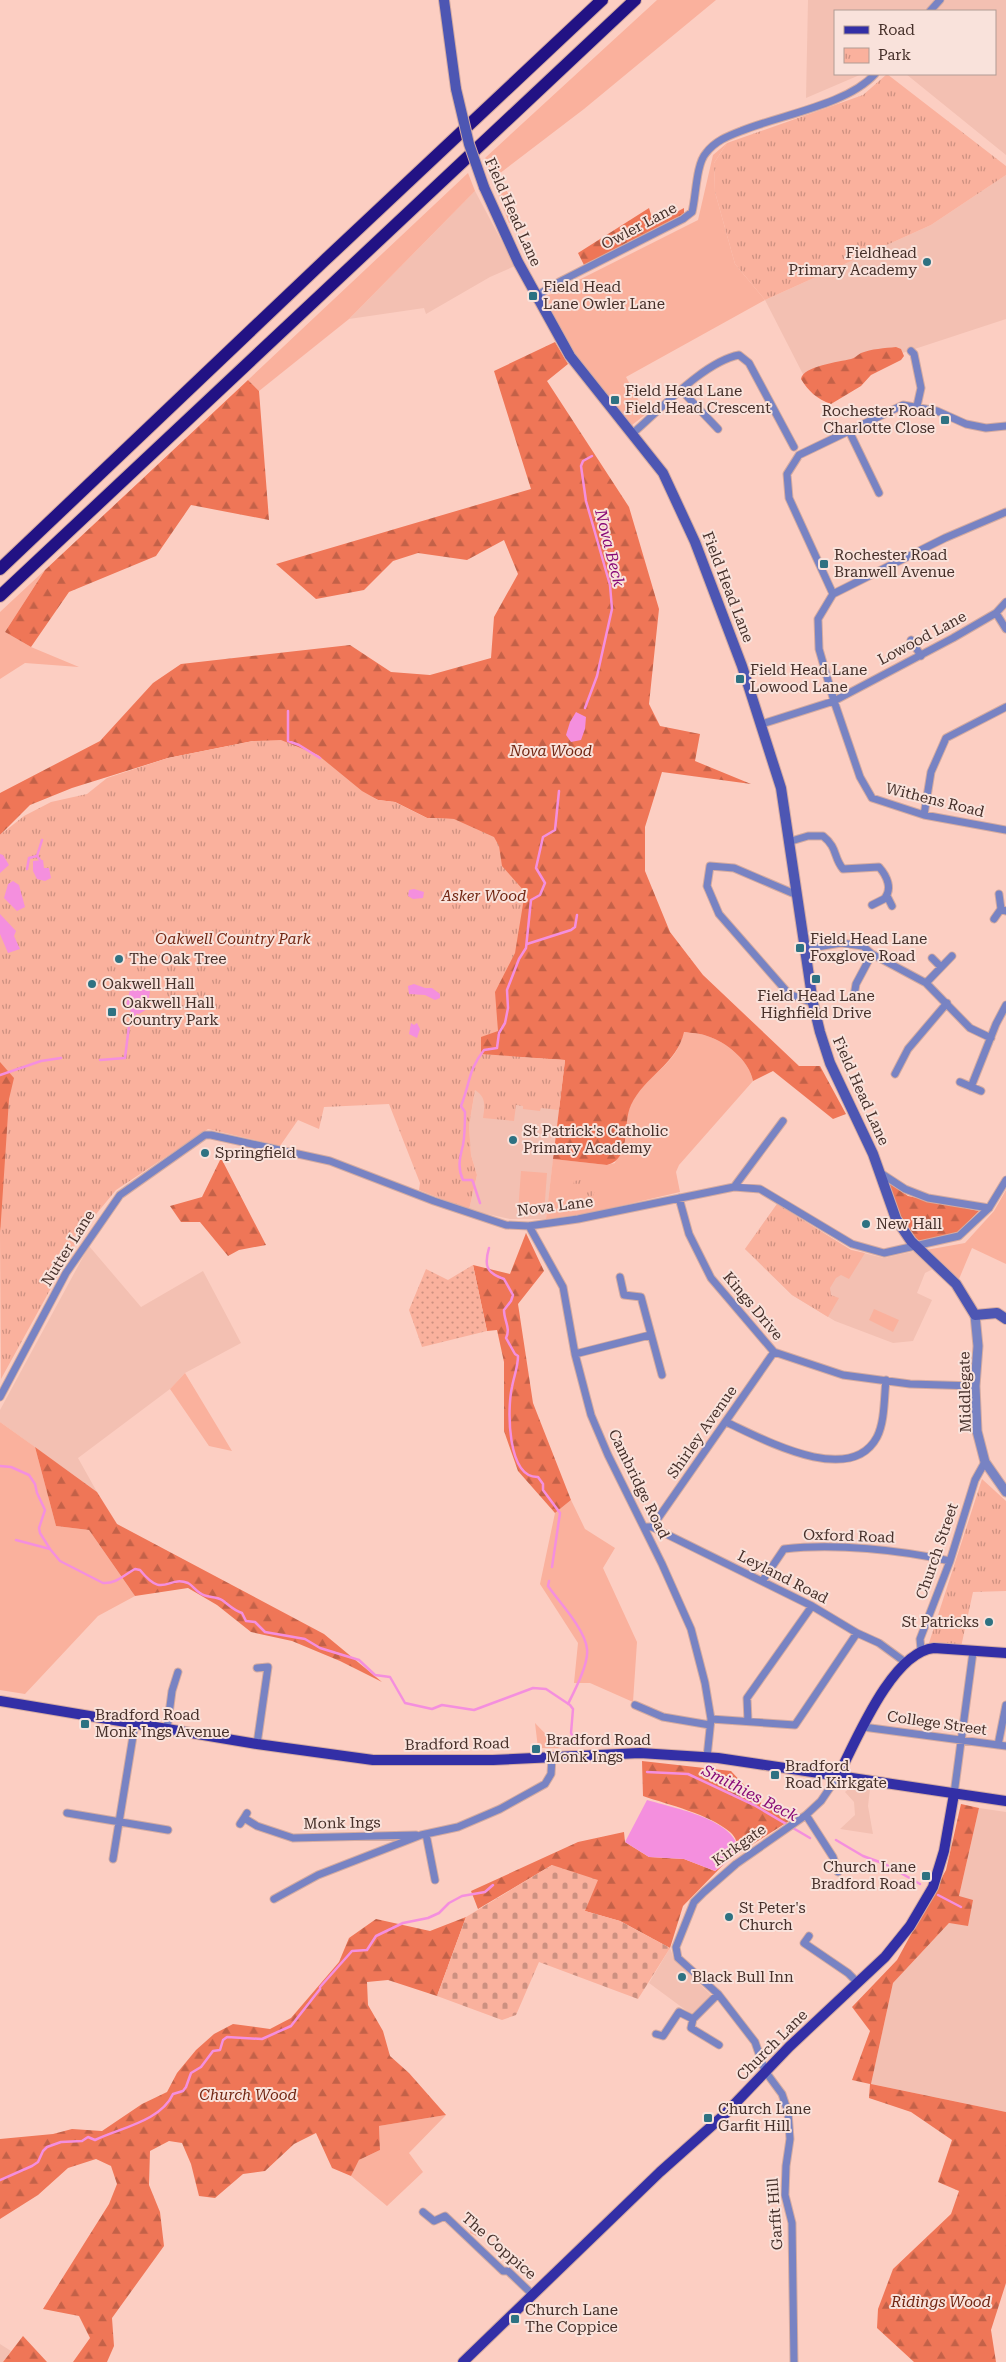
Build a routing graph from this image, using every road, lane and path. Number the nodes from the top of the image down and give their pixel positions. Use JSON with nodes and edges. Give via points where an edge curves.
{"nodes":[{"id":1,"x":444,"y":0,"type":"edge"},
{"id":2,"x":602,"y":0,"type":"edge"},
{"id":3,"x":635,"y":0,"type":"edge"},
{"id":4,"x":940,"y":0,"type":"edge"},
{"id":5,"x":931,"y":10,"type":"edge"},
{"id":6,"x":874,"y":75,"type":"edge"},
{"id":7,"x":536,"y":296,"type":"junction"},
{"id":8,"x":911,"y":351,"type":"dead end"},
{"id":9,"x":682,"y":391,"type":"junction"},
{"id":10,"x":917,"y":406,"type":"junction"},
{"id":11,"x":1006,"y":426,"type":"edge"},
{"id":12,"x":718,"y":429,"type":"dead end"},
{"id":13,"x":849,"y":430,"type":"junction"},
{"id":14,"x":633,"y":433,"type":"junction"},
{"id":15,"x":794,"y":447,"type":"dead end"},
{"id":16,"x":879,"y":493,"type":"dead end"},
{"id":17,"x":1006,"y":512,"type":"edge"},
{"id":18,"x":0,"y":569,"type":"edge"},
{"id":19,"x":833,"y":594,"type":"junction"},
{"id":20,"x":0,"y":596,"type":"edge"},
{"id":21,"x":1006,"y":602,"type":"edge"},
{"id":22,"x":996,"y":613,"type":"junction"},
{"id":23,"x":1006,"y":629,"type":"edge"},
{"id":24,"x":911,"y":640,"type":"dead end"},
{"id":25,"x":921,"y":656,"type":"junction"},
{"id":26,"x":834,"y":701,"type":"junction"},
{"id":27,"x":1006,"y":707,"type":"edge"},
{"id":28,"x":762,"y":724,"type":"junction"},
{"id":29,"x":924,"y":815,"type":"junction"},
{"id":30,"x":1006,"y":830,"type":"edge"},
{"id":31,"x":788,"y":842,"type":"junction"},
{"id":32,"x":999,"y":894,"type":"dead end"},
{"id":33,"x":797,"y":895,"type":"junction"},
{"id":34,"x":887,"y":896,"type":"junction"},
{"id":35,"x":872,"y":905,"type":"dead end"},
{"id":36,"x":892,"y":906,"type":"dead end"},
{"id":37,"x":1003,"y":910,"type":"edge"},
{"id":38,"x":994,"y":919,"type":"dead end"},
{"id":39,"x":805,"y":949,"type":"junction"},
{"id":40,"x":872,"y":954,"type":"junction"},
{"id":41,"x":952,"y":956,"type":"dead end"},
{"id":42,"x":932,"y":958,"type":"dead end"},
{"id":43,"x":941,"y":967,"type":"junction"},
{"id":44,"x":926,"y":983,"type":"junction"},
{"id":45,"x":854,"y":996,"type":"dead end"},
{"id":46,"x":813,"y":1003,"type":"junction"},
{"id":47,"x":947,"y":1003,"type":"junction"},
{"id":48,"x":1006,"y":1005,"type":"edge"},
{"id":49,"x":991,"y":1038,"type":"junction"},
{"id":50,"x":894,"y":1074,"type":"dead end"},
{"id":51,"x":960,"y":1082,"type":"dead end"},
{"id":52,"x":971,"y":1087,"type":"junction"},
{"id":53,"x":980,"y":1091,"type":"dead end"},
{"id":54,"x":783,"y":1121,"type":"dead end"},
{"id":55,"x":194,"y":1144,"type":"joint"},
{"id":56,"x":878,"y":1172,"type":"junction"},
{"id":57,"x":1006,"y":1180,"type":"edge"},
{"id":58,"x":734,"y":1187,"type":"junction"},
{"id":59,"x":679,"y":1198,"type":"junction"},
{"id":60,"x":989,"y":1208,"type":"junction"},
{"id":61,"x":529,"y":1226,"type":"junction"},
{"id":62,"x":916,"y":1246,"type":"junction"},
{"id":63,"x":620,"y":1277,"type":"dead end"},
{"id":64,"x":975,"y":1315,"type":"junction"},
{"id":65,"x":1006,"y":1319,"type":"edge"},
{"id":66,"x":650,"y":1335,"type":"junction"},
{"id":67,"x":774,"y":1352,"type":"junction"},
{"id":68,"x":575,"y":1354,"type":"junction"},
{"id":69,"x":662,"y":1375,"type":"dead end"},
{"id":70,"x":886,"y":1380,"type":"junction"},
{"id":71,"x":975,"y":1386,"type":"junction"},
{"id":72,"x":0,"y":1397,"type":"edge"},
{"id":73,"x":726,"y":1422,"type":"junction"},
{"id":74,"x":986,"y":1462,"type":"junction"},
{"id":75,"x":1006,"y":1492,"type":"edge"},
{"id":76,"x":644,"y":1527,"type":"junction"},
{"id":77,"x":652,"y":1527,"type":"junction"},
{"id":78,"x":950,"y":1561,"type":"junction"},
{"id":79,"x":763,"y":1580,"type":"junction"},
{"id":80,"x":812,"y":1606,"type":"junction"},
{"id":81,"x":857,"y":1633,"type":"junction"},
{"id":82,"x":921,"y":1650,"type":"junction"},
{"id":83,"x":973,"y":1652,"type":"junction"},
{"id":84,"x":1006,"y":1653,"type":"edge"},
{"id":85,"x":905,"y":1662,"type":"junction"},
{"id":86,"x":257,"y":1668,"type":"dead end"},
{"id":87,"x":178,"y":1672,"type":"dead end"},
{"id":88,"x":0,"y":1701,"type":"edge"},
{"id":89,"x":635,"y":1705,"type":"dead end"},
{"id":90,"x":1006,"y":1705,"type":"edge"},
{"id":91,"x":748,"y":1721,"type":"junction"},
{"id":92,"x":711,"y":1722,"type":"junction"},
{"id":93,"x":135,"y":1724,"type":"junction"},
{"id":94,"x":863,"y":1727,"type":"junction"},
{"id":95,"x":167,"y":1729,"type":"junction"},
{"id":96,"x":960,"y":1739,"type":"junction"},
{"id":97,"x":257,"y":1744,"type":"junction"},
{"id":98,"x":1002,"y":1746,"type":"edge"},
{"id":99,"x":552,"y":1757,"type":"junction"},
{"id":100,"x":707,"y":1757,"type":"junction"},
{"id":101,"x":838,"y":1776,"type":"junction"},
{"id":102,"x":954,"y":1794,"type":"junction"},
{"id":103,"x":1006,"y":1801,"type":"edge"},
{"id":104,"x":67,"y":1813,"type":"dead end"},
{"id":105,"x":806,"y":1815,"type":"junction"},
{"id":106,"x":244,"y":1818,"type":"dead end"},
{"id":107,"x":119,"y":1823,"type":"junction"},
{"id":108,"x":168,"y":1830,"type":"dead end"},
{"id":109,"x":424,"y":1835,"type":"junction"},
{"id":110,"x":113,"y":1859,"type":"dead end"},
{"id":111,"x":838,"y":1872,"type":"dead end"},
{"id":112,"x":435,"y":1880,"type":"dead end"},
{"id":113,"x":274,"y":1899,"type":"dead end"},
{"id":114,"x":809,"y":1936,"type":"dead end"},
{"id":115,"x":857,"y":1982,"type":"junction"},
{"id":116,"x":718,"y":1994,"type":"junction"},
{"id":117,"x":692,"y":2019,"type":"junction"},
{"id":118,"x":656,"y":2034,"type":"dead end"},
{"id":119,"x":719,"y":2045,"type":"dead end"},
{"id":120,"x":765,"y":2071,"type":"junction"},
{"id":121,"x":423,"y":2212,"type":"dead end"},
{"id":122,"x":532,"y":2294,"type":"junction"},
{"id":123,"x":463,"y":2362,"type":"edge"},
{"id":124,"x":794,"y":2362,"type":"edge"}],
"edges":[{"from":1,"to":7,"type":"main road","name":"Field Head Lane","bridge":true,"via":[[456,89],[468,144],[504,235]]},
{"from":2,"to":18,"type":"highway"},
{"from":3,"to":20,"type":"highway"},
{"from":4,"to":5,"type":"street"},
{"from":6,"to":7,"type":"street","name":"Owler Lane","via":[[856,90],[723,138],[705,154],[692,212],[683,220]]},
{"from":7,"to":14,"type":"main road","name":"Field Head Lane","via":[[570,356]]},
{"from":8,"to":10,"type":"street","via":[[921,388]]},
{"from":9,"to":12,"type":"street"},
{"from":9,"to":14,"type":"street"},
{"from":9,"to":15,"type":"street","via":[[716,364],[740,355],[748,363]]},
{"from":10,"to":11,"type":"street","via":[[966,424],[986,428]]},
{"from":10,"to":13,"type":"street","via":[[903,405]]},
{"from":13,"to":16,"type":"street"},
{"from":13,"to":19,"type":"street","via":[[799,455],[787,474],[789,498]]},
{"from":14,"to":28,"type":"main road","name":"Field Head Lane","via":[[663,474],[678,502]]},
{"from":17,"to":19,"type":"street","via":[[945,538]]},
{"from":19,"to":26,"type":"street","via":[[818,618],[817,640]]},
{"from":21,"to":22,"type":"street","name":"Lowood Lane"},
{"from":22,"to":23,"type":"street"},
{"from":22,"to":25,"type":"street","name":"Lowood Lane"},
{"from":24,"to":25,"type":"street"},
{"from":25,"to":26,"type":"street","name":"Lowood Lane"},
{"from":26,"to":28,"type":"street","name":"Lowood Lane"},
{"from":26,"to":29,"type":"street","name":"Withens Road","via":[[860,777],[872,798]]},
{"from":27,"to":29,"type":"street","via":[[946,738],[931,772]]},
{"from":28,"to":31,"type":"main road","name":"Field Head Lane","via":[[781,788]]},
{"from":29,"to":30,"type":"street","name":"Withens Road"},
{"from":31,"to":33,"type":"main road","name":"Field Head Lane"},
{"from":31,"to":34,"type":"street","via":[[808,836],[823,836],[835,849],[843,869],[879,867],[886,876]]},
{"from":32,"to":37,"type":"street"},
{"from":33,"to":39,"type":"main road","name":"Field Head Lane"},
{"from":33,"to":46,"type":"street","via":[[734,868],[710,866],[707,886],[719,914],[789,994]]},
{"from":34,"to":35,"type":"street"},
{"from":34,"to":36,"type":"street"},
{"from":37,"to":38,"type":"street"},
{"from":39,"to":40,"type":"street","via":[[841,943],[863,946]]},
{"from":39,"to":46,"type":"main road","name":"Field Head Lane"},
{"from":40,"to":44,"type":"street"},
{"from":40,"to":45,"type":"street","via":[[856,984]]},
{"from":41,"to":43,"type":"street"},
{"from":42,"to":43,"type":"street"},
{"from":43,"to":44,"type":"street"},
{"from":44,"to":47,"type":"street"},
{"from":46,"to":56,"type":"main road","name":"Field Head Lane","via":[[830,1063],[865,1136]]},
{"from":47,"to":49,"type":"street","via":[[972,1030]]},
{"from":47,"to":50,"type":"street","via":[[908,1048]]},
{"from":48,"to":49,"type":"street"},
{"from":49,"to":52,"type":"street"},
{"from":51,"to":52,"type":"street"},
{"from":52,"to":53,"type":"street"},
{"from":54,"to":58,"type":"street"},
{"from":55,"to":61,"type":"street","name":"Nova Lane","via":[[205,1135],[211,1135],[330,1161],[506,1225]]},
{"from":55,"to":72,"type":"street","name":"Nutter Lane","via":[[120,1195],[66,1273]]},
{"from":56,"to":60,"type":"street","via":[[904,1189],[928,1198]]},
{"from":56,"to":62,"type":"main road","name":"Field Head Lane","via":[[896,1219]]},
{"from":57,"to":60,"type":"street","name":"Nova Lane"},
{"from":58,"to":59,"type":"street","name":"Nova Lane"},
{"from":58,"to":62,"type":"street","name":"Nova Lane","via":[[760,1189],[852,1244],[884,1253]]},
{"from":59,"to":61,"type":"street","name":"Nova Lane"},
{"from":59,"to":67,"type":"street","name":"Kings Drive","via":[[689,1234],[711,1278]]},
{"from":60,"to":62,"type":"street","name":"Nova Lane","via":[[959,1236]]},
{"from":61,"to":68,"type":"street","name":"Cambridge Road","via":[[563,1287]]},
{"from":62,"to":64,"type":"main road","name":"Field Head Lane","via":[[956,1284]]},
{"from":63,"to":66,"type":"street","via":[[624,1294],[641,1297]]},
{"from":64,"to":65,"type":"main road","via":[[996,1313]]},
{"from":64,"to":71,"type":"street","name":"Middlegate","via":[[978,1346]]},
{"from":66,"to":68,"type":"street"},
{"from":66,"to":69,"type":"street"},
{"from":67,"to":70,"type":"street","name":"Kings Drive","via":[[843,1375]]},
{"from":67,"to":73,"type":"street","name":"Shirley Avenue"},
{"from":68,"to":76,"type":"street","name":"Cambridge Road","via":[[591,1415]]},
{"from":70,"to":71,"type":"street","name":"Kings Drive"},
{"from":70,"to":73,"type":"street","via":[[877,1437],[864,1452],[852,1457],[816,1458]]},
{"from":71,"to":74,"type":"street","name":"Middlegate","via":[[977,1431]]},
{"from":73,"to":77,"type":"street","name":"Shirley Avenue"},
{"from":74,"to":75,"type":"street","name":"Middlegate"},
{"from":74,"to":78,"type":"street","name":"Church Street","via":[[974,1480]]},
{"from":76,"to":77,"type":"street","name":"Leyland Road"},
{"from":76,"to":92,"type":"street","name":"Cambridge Road","via":[[691,1629]]},
{"from":77,"to":79,"type":"street","name":"Leyland Road"},
{"from":78,"to":79,"type":"street","name":"Oxford Road","via":[[914,1553],[807,1546],[784,1549]]},
{"from":78,"to":82,"type":"street","name":"Church Street","via":[[920,1639]]},
{"from":79,"to":80,"type":"street","name":"Leyland Road"},
{"from":80,"to":81,"type":"street","name":"Leyland Road"},
{"from":80,"to":91,"type":"street","via":[[747,1698]]},
{"from":81,"to":85,"type":"street","name":"Leyland Road","via":[[879,1643]]},
{"from":81,"to":91,"type":"street","via":[[795,1725]]},
{"from":82,"to":83,"type":"main road"},
{"from":82,"to":85,"type":"main road","name":"Kirkgate"},
{"from":83,"to":84,"type":"main road"},
{"from":83,"to":96,"type":"street"},
{"from":85,"to":94,"type":"main road","name":"Kirkgate","via":[[884,1688]]},
{"from":86,"to":97,"type":"street","via":[[268,1667]]},
{"from":87,"to":95,"type":"street"},
{"from":88,"to":93,"type":"main road","name":"Bradford Road"},
{"from":89,"to":92,"type":"street","via":[[663,1717]]},
{"from":90,"to":98,"type":"street"},
{"from":91,"to":92,"type":"street"},
{"from":92,"to":100,"type":"street","name":"Cambridge Road"},
{"from":93,"to":95,"type":"main road","name":"Bradford Road"},
{"from":93,"to":107,"type":"street"},
{"from":94,"to":96,"type":"street","name":"College Street"},
{"from":94,"to":101,"type":"main road","name":"Kirkgate"},
{"from":95,"to":97,"type":"main road","name":"Bradford Road"},
{"from":96,"to":98,"type":"street","name":"College Street"},
{"from":96,"to":102,"type":"street"},
{"from":97,"to":99,"type":"main road","name":"Bradford Road","via":[[373,1760]]},
{"from":99,"to":100,"type":"main road","name":"Bradford Road","via":[[640,1753]]},
{"from":99,"to":109,"type":"street","name":"Monk Ings","via":[[551,1774],[545,1784],[458,1827]]},
{"from":100,"to":101,"type":"main road","name":"Bradford Road"},
{"from":101,"to":102,"type":"main road","name":"Bradford Road"},
{"from":101,"to":105,"type":"street","name":"Kirkgate","via":[[821,1801]]},
{"from":102,"to":103,"type":"main road","name":"Bradford Road"},
{"from":102,"to":115,"type":"main road","name":"Church Lane","via":[[944,1851],[933,1886],[910,1926],[885,1957]]},
{"from":104,"to":107,"type":"street"},
{"from":105,"to":111,"type":"street","via":[[833,1857]]},
{"from":105,"to":116,"type":"street","name":"Kirkgate","via":[[716,1879],[694,1902],[676,1948],[678,1958]]},
{"from":106,"to":109,"type":"street","name":"Monk Ings","via":[[293,1838]]},
{"from":107,"to":108,"type":"street"},
{"from":107,"to":110,"type":"street"},
{"from":109,"to":112,"type":"street"},
{"from":109,"to":113,"type":"street","name":"Monk Ings","via":[[318,1875]]},
{"from":114,"to":115,"type":"street","via":[[804,1943]]},
{"from":115,"to":120,"type":"main road","name":"Church Lane"},
{"from":116,"to":117,"type":"street"},
{"from":116,"to":120,"type":"street","name":"Kirkgate","via":[[755,2042]]},
{"from":117,"to":118,"type":"street","via":[[679,2012],[662,2036]]},
{"from":117,"to":119,"type":"street","via":[[691,2028]]},
{"from":120,"to":122,"type":"main road","name":"Church Lane","via":[[724,2115]]},
{"from":120,"to":124,"type":"street","name":"Garfit Hill","via":[[782,2094],[788,2112],[790,2139],[785,2195],[792,2223]]},
{"from":121,"to":122,"type":"street","name":"The Coppice","via":[[434,2222],[445,2216],[502,2271],[508,2271]]},
{"from":122,"to":123,"type":"main road","name":"Church Lane"}]}
